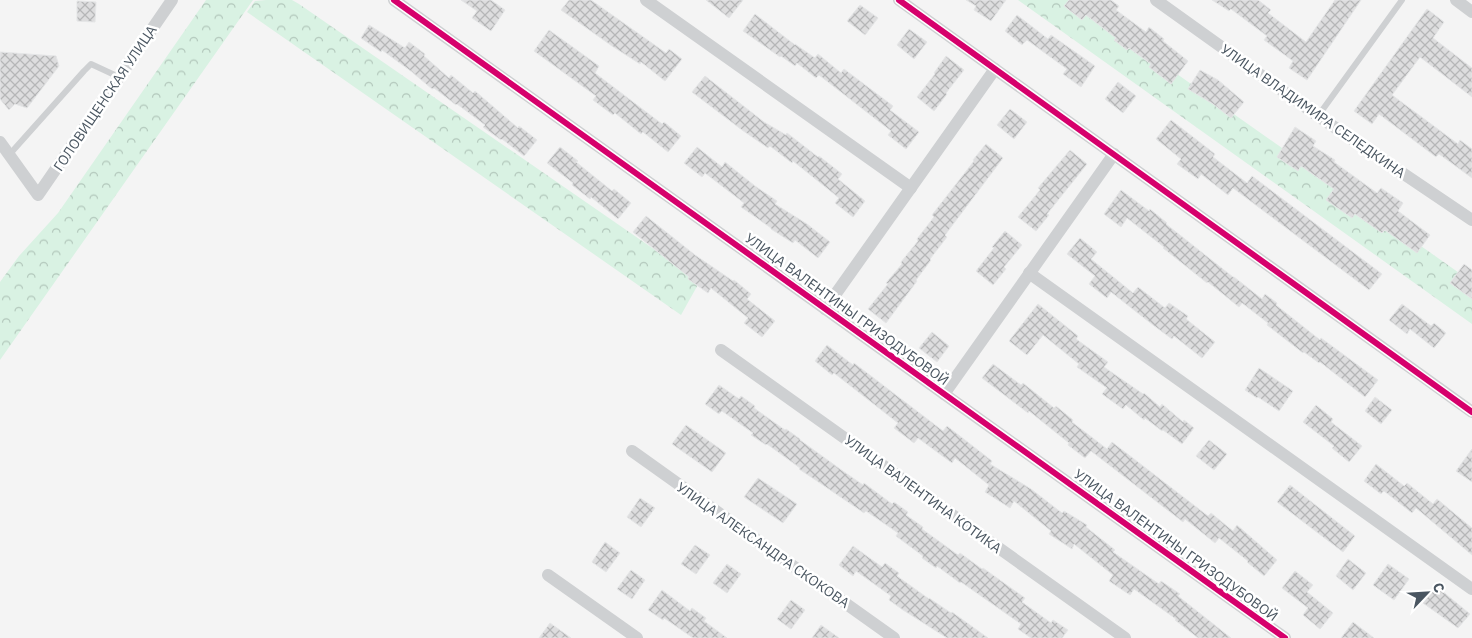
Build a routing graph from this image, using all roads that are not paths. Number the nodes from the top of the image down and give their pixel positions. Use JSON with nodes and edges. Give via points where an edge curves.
{"nodes":[{"id":1,"x":172,"y":0,"type":"edge"},
{"id":2,"x":394,"y":0,"type":"edge"},
{"id":3,"x":646,"y":0,"type":"edge"},
{"id":4,"x":899,"y":0,"type":"edge"},
{"id":5,"x":1156,"y":0,"type":"edge"},
{"id":6,"x":1402,"y":0,"type":"edge"},
{"id":7,"x":1456,"y":0,"type":"edge"},
{"id":8,"x":1472,"y":12,"type":"edge"},
{"id":9,"x":995,"y":69,"type":"junction"},
{"id":10,"x":119,"y":77,"type":"junction"},
{"id":11,"x":1318,"y":116,"type":"junction"},
{"id":12,"x":0,"y":142,"type":"edge"},
{"id":13,"x":1114,"y":154,"type":"junction"},
{"id":14,"x":10,"y":155,"type":"junction"},
{"id":15,"x":910,"y":188,"type":"junction"},
{"id":16,"x":1472,"y":220,"type":"edge"},
{"id":17,"x":1029,"y":273,"type":"junction"},
{"id":18,"x":825,"y":309,"type":"junction"},
{"id":19,"x":721,"y":350,"type":"dead end"},
{"id":20,"x":944,"y":394,"type":"junction"},
{"id":21,"x":1472,"y":412,"type":"edge"},
{"id":22,"x":632,"y":451,"type":"dead end"},
{"id":23,"x":548,"y":575,"type":"dead end"},
{"id":24,"x":1472,"y":589,"type":"edge"},
{"id":25,"x":636,"y":638,"type":"edge"},
{"id":26,"x":894,"y":638,"type":"edge"},
{"id":27,"x":1125,"y":638,"type":"edge"},
{"id":28,"x":1285,"y":638,"type":"edge"}],
"edges":[{"from":1,"to":10,"type":"street","name":"ГОЛОВИЩЕНСКАЯ УЛИЦА"},
{"from":2,"to":18,"type":"street","name":"УЛИЦА ВАЛЕНТИНЫ ГРИЗОДУБОВОЙ"},
{"from":3,"to":15,"type":"street"},
{"from":4,"to":9,"type":"street"},
{"from":5,"to":11,"type":"street","name":"УЛИЦА ВЛАДИМИРА СЕЛЕДКИНА"},
{"from":6,"to":11,"type":"lane"},
{"from":7,"to":8,"type":"street"},
{"from":9,"to":13,"type":"street"},
{"from":9,"to":15,"type":"street"},
{"from":10,"to":14,"type":"lane","via":[[91,64]]},
{"from":10,"to":14,"type":"street","name":"ГОЛОВИЩЕНСКАЯ УЛИЦА","via":[[38,195]]},
{"from":11,"to":16,"type":"street","name":"УЛИЦА ВЛАДИМИРА СЕЛЕДКИНА"},
{"from":12,"to":14,"type":"street"},
{"from":13,"to":17,"type":"street"},
{"from":13,"to":21,"type":"street"},
{"from":15,"to":18,"type":"street"},
{"from":17,"to":20,"type":"street"},
{"from":17,"to":24,"type":"street"},
{"from":18,"to":20,"type":"street","name":"УЛИЦА ВАЛЕНТИНЫ ГРИЗОДУБОВОЙ"},
{"from":19,"to":27,"type":"street","name":"УЛИЦА ВАЛЕНТИНА КОТИКА"},
{"from":20,"to":28,"type":"street","name":"УЛИЦА ВАЛЕНТИНЫ ГРИЗОДУБОВОЙ"},
{"from":22,"to":26,"type":"street","name":"УЛИЦА АЛЕКСАНДРА СКОКОВА"},
{"from":23,"to":25,"type":"street"}]}
